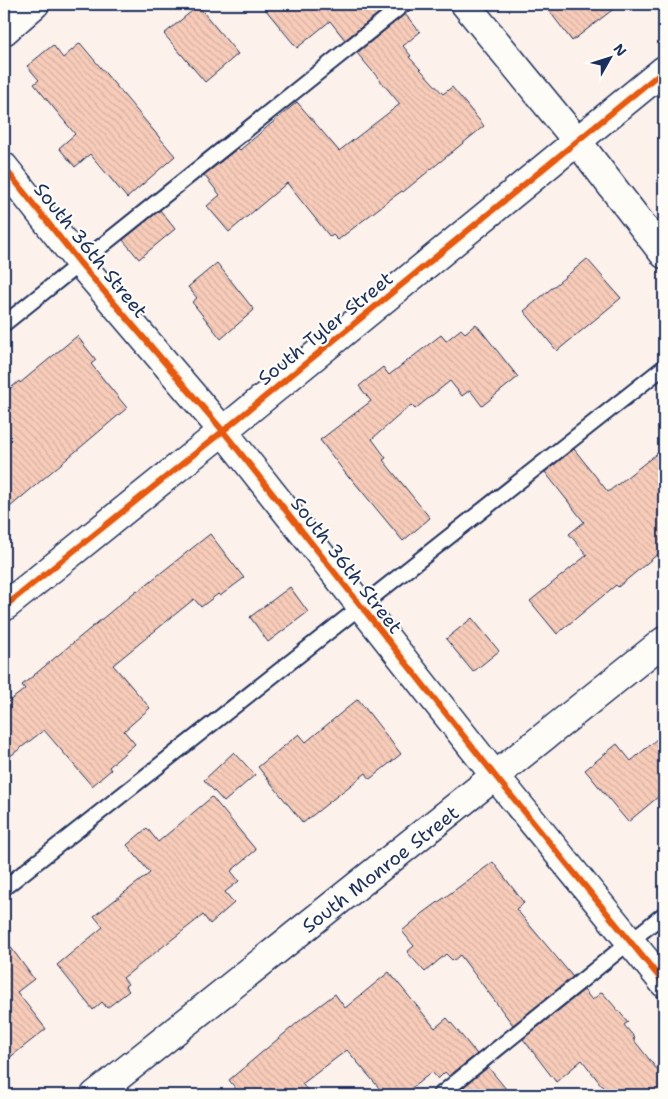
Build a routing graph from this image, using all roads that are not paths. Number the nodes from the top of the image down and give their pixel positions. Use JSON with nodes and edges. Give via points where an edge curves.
{"nodes":[{"id":1,"x":35,"y":4,"type":"edge"},
{"id":2,"x":404,"y":4,"type":"edge"},
{"id":3,"x":465,"y":4,"type":"edge"},
{"id":4,"x":4,"y":31,"type":"edge"},
{"id":5,"x":664,"y":70,"type":"edge"},
{"id":6,"x":577,"y":141,"type":"junction"},
{"id":7,"x":4,"y":166,"type":"edge"},
{"id":8,"x":664,"y":254,"type":"edge"},
{"id":9,"x":80,"y":263,"type":"junction"},
{"id":10,"x":4,"y":324,"type":"edge"},
{"id":11,"x":664,"y":367,"type":"edge"},
{"id":12,"x":223,"y":431,"type":"junction"},
{"id":13,"x":360,"y":606,"type":"junction"},
{"id":14,"x":4,"y":607,"type":"edge"},
{"id":15,"x":664,"y":641,"type":"edge"},
{"id":16,"x":496,"y":777,"type":"junction"},
{"id":17,"x":4,"y":888,"type":"edge"},
{"id":18,"x":664,"y":914,"type":"edge"},
{"id":19,"x":630,"y":941,"type":"junction"},
{"id":20,"x":664,"y":983,"type":"edge"},
{"id":21,"x":95,"y":1095,"type":"edge"},
{"id":22,"x":440,"y":1095,"type":"edge"}],
"edges":[{"from":1,"to":4,"type":"street"},
{"from":2,"to":9,"type":"lane"},
{"from":3,"to":6,"type":"street"},
{"from":5,"to":6,"type":"street","name":"South Tyler Street"},
{"from":6,"to":8,"type":"street"},
{"from":6,"to":12,"type":"street","name":"South Tyler Street"},
{"from":7,"to":9,"type":"street","name":"South 36th Street"},
{"from":9,"to":10,"type":"lane"},
{"from":9,"to":12,"type":"street","name":"South 36th Street"},
{"from":11,"to":13,"type":"lane"},
{"from":12,"to":13,"type":"street","name":"South 36th Street"},
{"from":12,"to":14,"type":"street","name":"South Tyler Street"},
{"from":13,"to":16,"type":"street","name":"South 36th Street"},
{"from":13,"to":17,"type":"lane"},
{"from":15,"to":16,"type":"street","name":"South Monroe Street"},
{"from":16,"to":19,"type":"street","name":"South 36th Street"},
{"from":16,"to":21,"type":"street","name":"South Monroe Street"},
{"from":18,"to":19,"type":"lane"},
{"from":19,"to":20,"type":"street","name":"South 36th Street"},
{"from":19,"to":22,"type":"lane"}]}
